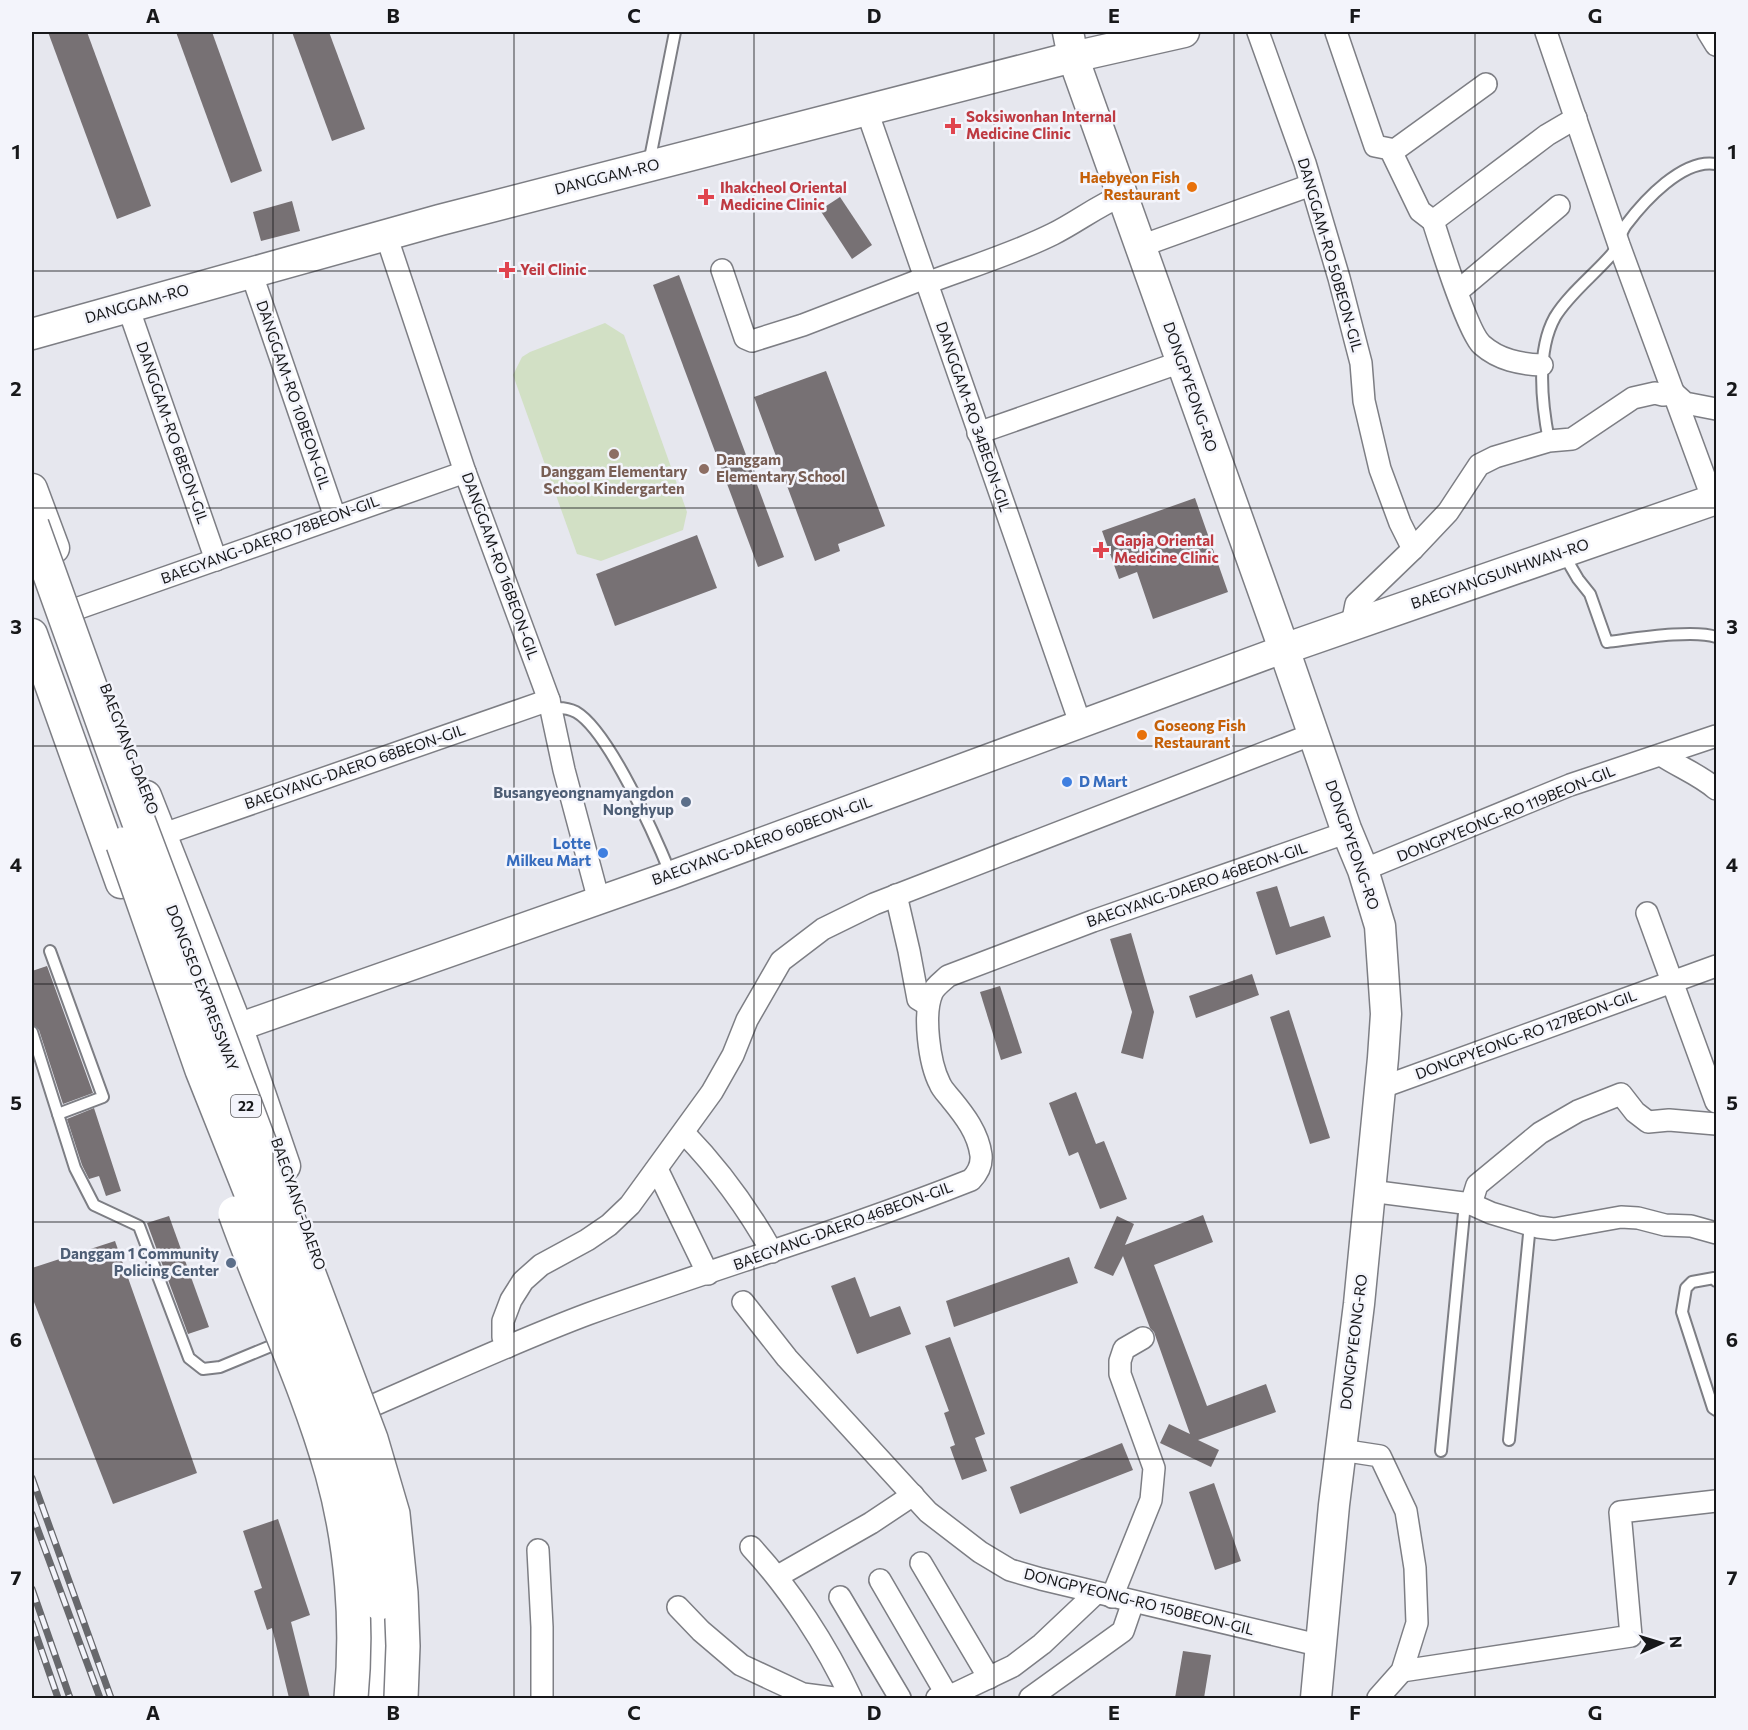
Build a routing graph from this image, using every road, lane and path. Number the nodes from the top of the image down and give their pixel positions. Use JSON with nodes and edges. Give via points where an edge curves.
{"nodes":[{"id":1,"x":675,"y":32,"type":"edge"},
{"id":2,"x":1183,"y":32,"type":"edge"},
{"id":3,"x":1258,"y":32,"type":"edge"},
{"id":4,"x":1336,"y":32,"type":"edge"},
{"id":5,"x":1545,"y":32,"type":"edge"},
{"id":6,"x":1708,"y":32,"type":"edge"},
{"id":7,"x":1071,"y":44,"type":"edge"},
{"id":8,"x":1716,"y":45,"type":"edge"},
{"id":9,"x":1486,"y":84,"type":"dead end"},
{"id":10,"x":867,"y":111,"type":"junction"},
{"id":11,"x":1576,"y":118,"type":"junction"},
{"id":12,"x":1392,"y":152,"type":"junction"},
{"id":13,"x":1714,"y":164,"type":"edge"},
{"id":14,"x":648,"y":167,"type":"junction"},
{"id":15,"x":1311,"y":185,"type":"junction"},
{"id":16,"x":1123,"y":195,"type":"junction"},
{"id":17,"x":1559,"y":206,"type":"dead end"},
{"id":18,"x":1433,"y":221,"type":"junction"},
{"id":19,"x":387,"y":235,"type":"junction"},
{"id":20,"x":1619,"y":245,"type":"junction"},
{"id":21,"x":1141,"y":246,"type":"junction"},
{"id":22,"x":722,"y":270,"type":"dead end"},
{"id":23,"x":251,"y":273,"type":"junction"},
{"id":24,"x":926,"y":280,"type":"junction"},
{"id":25,"x":1458,"y":291,"type":"junction"},
{"id":26,"x":128,"y":307,"type":"junction"},
{"id":27,"x":32,"y":317,"type":"edge"},
{"id":28,"x":66,"y":324,"type":"junction"},
{"id":29,"x":32,"y":333,"type":"edge"},
{"id":30,"x":32,"y":358,"type":"edge"},
{"id":31,"x":1181,"y":362,"type":"junction"},
{"id":32,"x":1542,"y":365,"type":"junction"},
{"id":33,"x":1675,"y":394,"type":"junction"},
{"id":34,"x":1716,"y":410,"type":"edge"},
{"id":35,"x":978,"y":433,"type":"junction"},
{"id":36,"x":1549,"y":441,"type":"junction"},
{"id":37,"x":465,"y":471,"type":"junction"},
{"id":38,"x":32,"y":489,"type":"edge"},
{"id":39,"x":1715,"y":500,"type":"edge"},
{"id":40,"x":335,"y":517,"type":"junction"},
{"id":41,"x":32,"y":525,"type":"edge"},
{"id":42,"x":1413,"y":549,"type":"junction"},
{"id":43,"x":1563,"y":553,"type":"junction"},
{"id":44,"x":216,"y":560,"type":"junction"},
{"id":45,"x":32,"y":588,"type":"edge"},
{"id":46,"x":76,"y":609,"type":"junction"},
{"id":47,"x":1352,"y":624,"type":"junction"},
{"id":48,"x":32,"y":634,"type":"edge"},
{"id":49,"x":1716,"y":637,"type":"edge"},
{"id":50,"x":1284,"y":649,"type":"junction"},
{"id":51,"x":549,"y":700,"type":"junction"},
{"id":52,"x":1080,"y":723,"type":"junction"},
{"id":53,"x":1313,"y":734,"type":"junction"},
{"id":54,"x":1716,"y":736,"type":"edge"},
{"id":55,"x":1661,"y":755,"type":"junction"},
{"id":56,"x":1716,"y":789,"type":"edge"},
{"id":57,"x":150,"y":827,"type":"junction"},
{"id":58,"x":1348,"y":832,"type":"junction"},
{"id":59,"x":1364,"y":870,"type":"junction"},
{"id":60,"x":671,"y":875,"type":"junction"},
{"id":61,"x":896,"y":895,"type":"junction"},
{"id":62,"x":599,"y":901,"type":"junction"},
{"id":63,"x":1647,"y":913,"type":"dead end"},
{"id":64,"x":50,"y":951,"type":"dead end"},
{"id":65,"x":1716,"y":966,"type":"edge"},
{"id":66,"x":1672,"y":982,"type":"junction"},
{"id":67,"x":928,"y":1005,"type":"junction"},
{"id":68,"x":169,"y":1017,"type":"junction"},
{"id":69,"x":238,"y":1029,"type":"junction"},
{"id":70,"x":32,"y":1032,"type":"edge"},
{"id":71,"x":194,"y":1045,"type":"junction"},
{"id":72,"x":1380,"y":1088,"type":"junction"},
{"id":73,"x":1716,"y":1102,"type":"edge"},
{"id":74,"x":264,"y":1108,"type":"junction"},
{"id":75,"x":58,"y":1114,"type":"junction"},
{"id":76,"x":214,"y":1124,"type":"junction"},
{"id":77,"x":1716,"y":1124,"type":"edge"},
{"id":78,"x":684,"y":1133,"type":"junction"},
{"id":79,"x":657,"y":1169,"type":"junction"},
{"id":80,"x":1370,"y":1191,"type":"junction"},
{"id":81,"x":1468,"y":1203,"type":"junction"},
{"id":82,"x":1530,"y":1224,"type":"junction"},
{"id":83,"x":1716,"y":1233,"type":"edge"},
{"id":84,"x":772,"y":1252,"type":"junction"},
{"id":85,"x":708,"y":1274,"type":"junction"},
{"id":86,"x":1716,"y":1281,"type":"edge"},
{"id":87,"x":278,"y":1286,"type":"junction"},
{"id":88,"x":743,"y":1302,"type":"dead end"},
{"id":89,"x":292,"y":1338,"type":"junction"},
{"id":90,"x":1143,"y":1338,"type":"dead end"},
{"id":91,"x":507,"y":1347,"type":"junction"},
{"id":92,"x":374,"y":1405,"type":"junction"},
{"id":93,"x":1716,"y":1410,"type":"edge"},
{"id":94,"x":1509,"y":1440,"type":"dead end"},
{"id":95,"x":1341,"y":1450,"type":"junction"},
{"id":96,"x":1442,"y":1450,"type":"dead end"},
{"id":97,"x":913,"y":1495,"type":"junction"},
{"id":98,"x":1716,"y":1501,"type":"edge"},
{"id":99,"x":751,"y":1547,"type":"dead end"},
{"id":100,"x":538,"y":1550,"type":"dead end"},
{"id":101,"x":921,"y":1563,"type":"dead end"},
{"id":102,"x":778,"y":1576,"type":"junction"},
{"id":103,"x":880,"y":1580,"type":"dead end"},
{"id":104,"x":840,"y":1597,"type":"dead end"},
{"id":105,"x":1114,"y":1597,"type":"junction"},
{"id":106,"x":678,"y":1607,"type":"dead end"},
{"id":107,"x":1322,"y":1646,"type":"junction"},
{"id":108,"x":1402,"y":1671,"type":"junction"},
{"id":109,"x":988,"y":1678,"type":"junction"},
{"id":110,"x":791,"y":1689,"type":"junction"},
{"id":111,"x":943,"y":1697,"type":"edge"},
{"id":112,"x":336,"y":1698,"type":"edge"},
{"id":113,"x":351,"y":1698,"type":"edge"},
{"id":114,"x":369,"y":1698,"type":"edge"},
{"id":115,"x":378,"y":1698,"type":"edge"},
{"id":116,"x":402,"y":1698,"type":"edge"},
{"id":117,"x":421,"y":1698,"type":"edge"},
{"id":118,"x":542,"y":1698,"type":"edge"},
{"id":119,"x":810,"y":1698,"type":"edge"},
{"id":120,"x":834,"y":1698,"type":"edge"},
{"id":121,"x":851,"y":1698,"type":"edge"},
{"id":122,"x":900,"y":1698,"type":"edge"},
{"id":123,"x":1030,"y":1698,"type":"edge"},
{"id":124,"x":1316,"y":1698,"type":"edge"},
{"id":125,"x":1378,"y":1698,"type":"edge"}],
"edges":[{"from":1,"to":14,"type":"lane"},
{"from":2,"to":7,"type":"main road","name":"DANGGAM-RO"},
{"from":3,"to":15,"type":"street","name":"DANGGAM-RO 50BEON-GIL"},
{"from":4,"to":12,"type":"street","via":[[1375,146]]},
{"from":5,"to":11,"type":"street"},
{"from":6,"to":8,"type":"street"},
{"from":7,"to":10,"type":"main road","name":"DANGGAM-RO"},
{"from":7,"to":16,"type":"main road","name":"DONGPYEONG-RO"},
{"from":9,"to":12,"type":"street"},
{"from":10,"to":14,"type":"main road","name":"DANGGAM-RO"},
{"from":10,"to":24,"type":"street","name":"DANGGAM-RO 34BEON-GIL"},
{"from":11,"to":18,"type":"street","via":[[1547,135]]},
{"from":11,"to":20,"type":"street"},
{"from":12,"to":18,"type":"street","via":[[1420,211]]},
{"from":13,"to":20,"type":"lane","via":[[1671,178],[1653,192],[1626,226]]},
{"from":14,"to":19,"type":"main road","name":"DANGGAM-RO"},
{"from":15,"to":21,"type":"street"},
{"from":15,"to":42,"type":"street","name":"DANGGAM-RO 50BEON-GIL","via":[[1361,363],[1364,401],[1380,469]]},
{"from":16,"to":21,"type":"main road","name":"DONGPYEONG-RO"},
{"from":16,"to":24,"type":"street","via":[[1035,243]]},
{"from":17,"to":25,"type":"street"},
{"from":18,"to":25,"type":"street"},
{"from":19,"to":23,"type":"main road","name":"DANGGAM-RO"},
{"from":19,"to":37,"type":"street","name":"DANGGAM-RO 16BEON-GIL"},
{"from":20,"to":32,"type":"lane","via":[[1556,317]]},
{"from":20,"to":33,"type":"street"},
{"from":21,"to":31,"type":"main road","name":"DONGPYEONG-RO"},
{"from":22,"to":24,"type":"street","via":[[745,338],[752,341]]},
{"from":23,"to":26,"type":"main road","name":"DANGGAM-RO"},
{"from":23,"to":40,"type":"street","name":"DANGGAM-RO 10BEON-GIL"},
{"from":24,"to":35,"type":"street","name":"DANGGAM-RO 34BEON-GIL"},
{"from":25,"to":32,"type":"street","via":[[1480,344],[1497,357]]},
{"from":26,"to":28,"type":"main road","name":"DANGGAM-RO"},
{"from":26,"to":44,"type":"street","name":"DANGGAM-RO 6BEON-GIL"},
{"from":27,"to":28,"type":"main road"},
{"from":28,"to":29,"type":"main road","name":"DANGGAM-RO"},
{"from":28,"to":30,"type":"main road"},
{"from":31,"to":35,"type":"street"},
{"from":31,"to":50,"type":"main road","name":"DONGPYEONG-RO"},
{"from":32,"to":36,"type":"lane"},
{"from":33,"to":34,"type":"street","via":[[1685,403]]},
{"from":33,"to":36,"type":"street","via":[[1634,398],[1572,439]]},
{"from":33,"to":39,"type":"street"},
{"from":35,"to":52,"type":"street","name":"DANGGAM-RO 34BEON-GIL"},
{"from":36,"to":42,"type":"street","via":[[1479,465],[1448,512]]},
{"from":37,"to":40,"type":"street","name":"BAEGYANG-DAERO 78BEON-GIL"},
{"from":37,"to":51,"type":"street","name":"DANGGAM-RO 16BEON-GIL"},
{"from":38,"to":46,"type":"main road","name":"BAEGYANG-DAERO"},
{"from":39,"to":43,"type":"main road","name":"BAEGYANGSUNHWAN-RO"},
{"from":40,"to":44,"type":"street","name":"BAEGYANG-DAERO 78BEON-GIL"},
{"from":41,"to":57,"type":"highway","name":"DONGSEO EXPRESSWAY","number":"22","bridge":true},
{"from":42,"to":47,"type":"street","via":[[1356,604]]},
{"from":43,"to":47,"type":"main road","name":"BAEGYANGSUNHWAN-RO"},
{"from":43,"to":49,"type":"lane","via":[[1590,594],[1607,642],[1668,635]]},
{"from":44,"to":46,"type":"street","name":"BAEGYANG-DAERO 78BEON-GIL"},
{"from":45,"to":71,"type":"highway","name":"DONGSEO EXPRESSWAY","number":"22","bridge":true},
{"from":46,"to":57,"type":"main road","name":"BAEGYANG-DAERO"},
{"from":47,"to":50,"type":"main road","name":"BAEGYANGSUNHWAN-RO"},
{"from":48,"to":68,"type":"main road"},
{"from":50,"to":52,"type":"street","name":"BAEGYANG-DAERO 60BEON-GIL"},
{"from":50,"to":53,"type":"main road","name":"DONGPYEONG-RO"},
{"from":51,"to":57,"type":"street","name":"BAEGYANG-DAERO 68BEON-GIL"},
{"from":51,"to":60,"type":"lane","via":[[558,708],[577,712],[609,750],[655,835]]},
{"from":51,"to":62,"type":"street","name":"DANGGAM-RO 16BEON-GIL"},
{"from":52,"to":60,"type":"street","name":"BAEGYANG-DAERO 60BEON-GIL"},
{"from":53,"to":58,"type":"main road","name":"DONGPYEONG-RO"},
{"from":53,"to":61,"type":"street"},
{"from":54,"to":55,"type":"street","name":"DONGPYEONG-RO 119BEON-GIL"},
{"from":55,"to":56,"type":"street"},
{"from":55,"to":59,"type":"street","name":"DONGPYEONG-RO 119BEON-GIL","via":[[1570,785]]},
{"from":57,"to":69,"type":"main road","name":"BAEGYANG-DAERO"},
{"from":57,"to":116,"type":"highway","name":"DONGSEO EXPRESSWAY","number":"22","bridge":true,"via":[[371,1438],[393,1514],[401,1593]]},
{"from":57,"to":117,"type":"highway","bridge":true,"via":[[332,1266],[393,1436],[410,1508],[422,1606]]},
{"from":58,"to":59,"type":"main road","name":"DONGPYEONG-RO"},
{"from":58,"to":67,"type":"street","name":"BAEGYANG-DAERO 46BEON-GIL","via":[[948,976],[933,990]]},
{"from":59,"to":72,"type":"main road","name":"DONGPYEONG-RO","via":[[1380,926],[1386,1014]]},
{"from":60,"to":62,"type":"street","name":"BAEGYANG-DAERO 60BEON-GIL"},
{"from":61,"to":67,"type":"street","via":[[918,999]]},
{"from":61,"to":78,"type":"street","via":[[823,929],[781,961],[747,1020],[733,1055]]},
{"from":62,"to":69,"type":"street","name":"BAEGYANG-DAERO 60BEON-GIL"},
{"from":63,"to":66,"type":"street"},
{"from":64,"to":75,"type":"lane","via":[[103,1097]]},
{"from":65,"to":66,"type":"street","name":"DONGPYEONG-RO 127BEON-GIL"},
{"from":66,"to":72,"type":"street","name":"DONGPYEONG-RO 127BEON-GIL"},
{"from":66,"to":73,"type":"street"},
{"from":67,"to":84,"type":"street","name":"BAEGYANG-DAERO 46BEON-GIL","via":[[928,1031],[940,1084],[979,1142],[981,1163],[976,1175],[915,1202]]},
{"from":68,"to":69,"type":"street","name":"BAEGYANG-DAERO 60BEON-GIL","via":[[203,1038]]},
{"from":68,"to":76,"type":"main road"},
{"from":69,"to":74,"type":"main road","name":"BAEGYANG-DAERO"},
{"from":70,"to":75,"type":"lane"},
{"from":71,"to":113,"type":"highway","bridge":true,"via":[[194,1098],[332,1475],[351,1582],[355,1656]]},
{"from":71,"to":115,"type":"highway","name":"DONGSEO EXPRESSWAY","number":"22","bridge":true,"via":[[332,1394],[351,1452],[369,1520],[377,1582],[382,1646]]},
{"from":72,"to":80,"type":"main road","name":"DONGPYEONG-RO"},
{"from":74,"to":76,"type":"main road","via":[[250,1094],[232,1095]]},
{"from":74,"to":92,"type":"main road","name":"BAEGYANG-DAERO","via":[[342,1330]]},
{"from":75,"to":89,"type":"lane","via":[[75,1168],[94,1205],[139,1226],[189,1358],[203,1368],[220,1367]]},
{"from":76,"to":87,"type":"main road"},
{"from":77,"to":81,"type":"street","via":[[1648,1122],[1621,1094],[1578,1111],[1540,1133],[1477,1185]]},
{"from":78,"to":79,"type":"street"},
{"from":78,"to":84,"type":"street","via":[[707,1156]]},
{"from":79,"to":85,"type":"street"},
{"from":79,"to":91,"type":"street","via":[[609,1225],[541,1265],[523,1281],[503,1320]]},
{"from":80,"to":81,"type":"street"},
{"from":80,"to":95,"type":"main road","name":"DONGPYEONG-RO"},
{"from":81,"to":82,"type":"street"},
{"from":81,"to":96,"type":"lane"},
{"from":82,"to":83,"type":"street","via":[[1554,1229],[1630,1217]]},
{"from":82,"to":94,"type":"lane"},
{"from":84,"to":85,"type":"street","name":"BAEGYANG-DAERO 46BEON-GIL"},
{"from":85,"to":91,"type":"street","name":"BAEGYANG-DAERO 46BEON-GIL","via":[[589,1314]]},
{"from":86,"to":93,"type":"lane","via":[[1714,1278],[1692,1282],[1686,1288],[1682,1312]]},
{"from":87,"to":89,"type":"main road"},
{"from":87,"to":114,"type":"main road","via":[[334,1417],[353,1482],[372,1612]]},
{"from":88,"to":97,"type":"street","name":"DONGPYEONG-RO 150BEON-GIL","via":[[787,1358]]},
{"from":89,"to":112,"type":"main road","via":[[337,1520],[344,1593]]},
{"from":90,"to":105,"type":"street","via":[[1124,1349],[1120,1374],[1154,1468],[1151,1500]]},
{"from":91,"to":92,"type":"street","name":"BAEGYANG-DAERO 46BEON-GIL"},
{"from":92,"to":116,"type":"main road","name":"BAEGYANG-DAERO","via":[[400,1510],[406,1576]]},
{"from":95,"to":107,"type":"main road","name":"DONGPYEONG-RO"},
{"from":95,"to":108,"type":"street","via":[[1380,1456],[1406,1511],[1415,1568],[1417,1623]]},
{"from":97,"to":102,"type":"street"},
{"from":97,"to":105,"type":"street","name":"DONGPYEONG-RO 150BEON-GIL","via":[[928,1512],[1010,1570]]},
{"from":98,"to":108,"type":"street","via":[[1620,1512],[1631,1636]]},
{"from":99,"to":102,"type":"street"},
{"from":100,"to":118,"type":"street"},
{"from":101,"to":109,"type":"street"},
{"from":102,"to":121,"type":"street","via":[[839,1672]]},
{"from":103,"to":111,"type":"street"},
{"from":104,"to":122,"type":"street"},
{"from":105,"to":107,"type":"street","name":"DONGPYEONG-RO 150BEON-GIL"},
{"from":105,"to":109,"type":"street","via":[[1013,1666]]},
{"from":105,"to":123,"type":"street","via":[[1123,1631]]},
{"from":106,"to":110,"type":"street","via":[[741,1665]]},
{"from":107,"to":124,"type":"main road","name":"DONGPYEONG-RO"},
{"from":108,"to":125,"type":"street"},
{"from":109,"to":111,"type":"street"},
{"from":110,"to":119,"type":"street"},
{"from":110,"to":120,"type":"street"}]}
